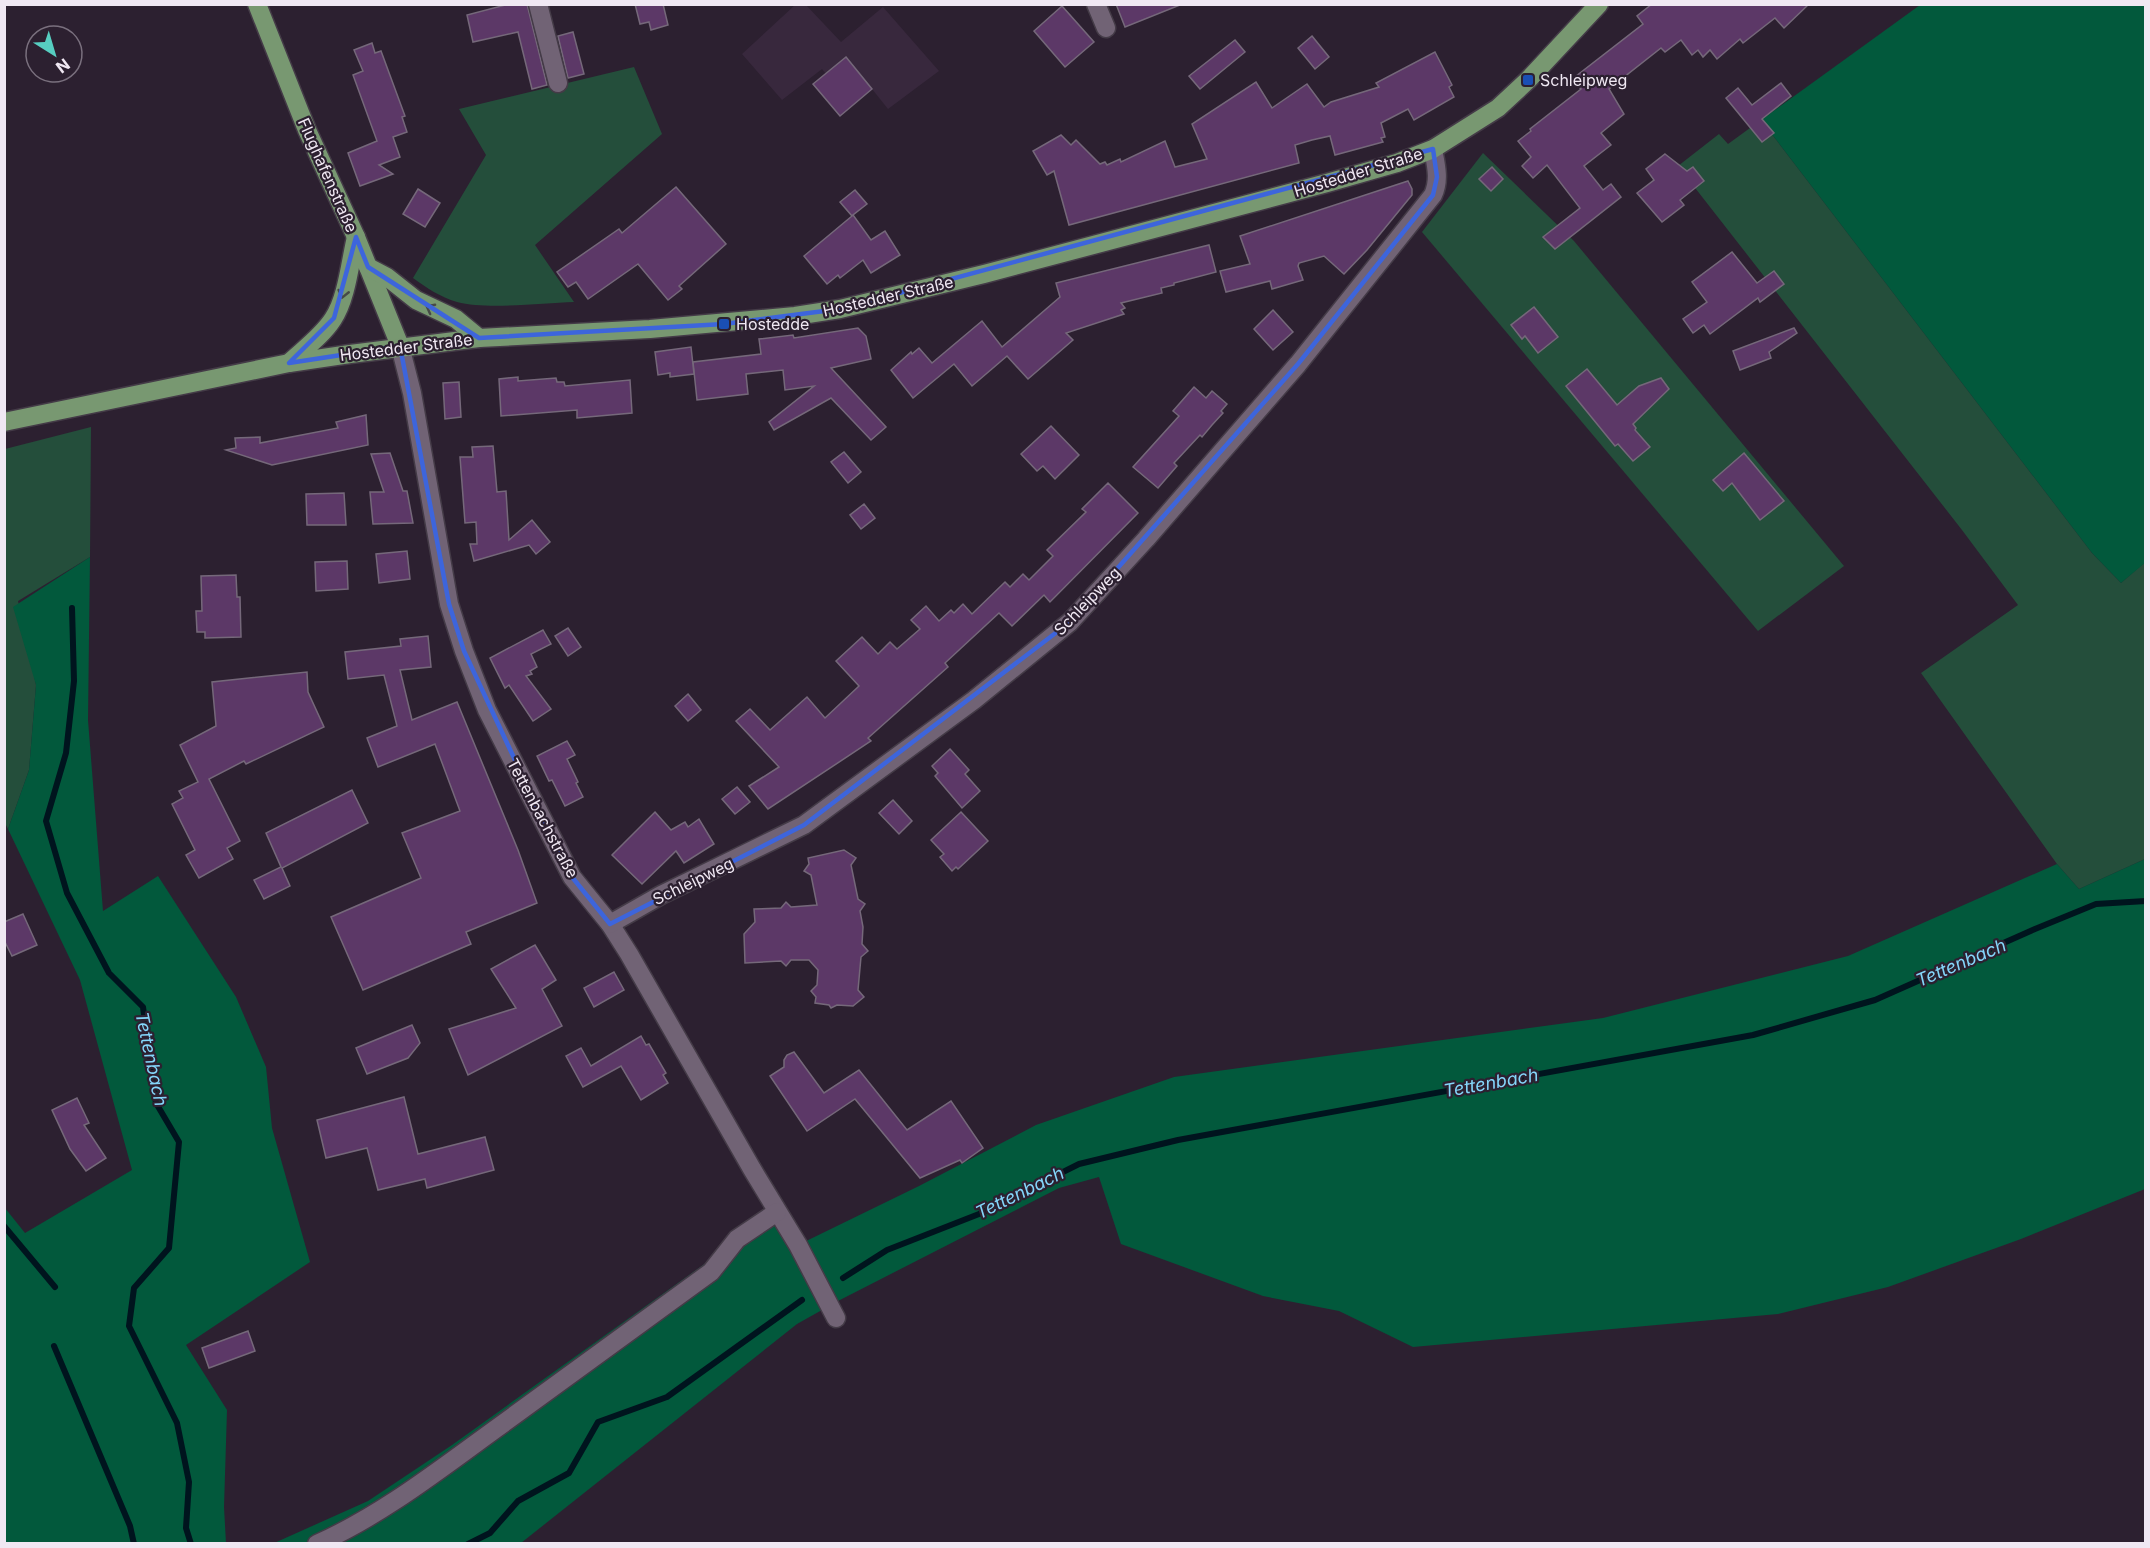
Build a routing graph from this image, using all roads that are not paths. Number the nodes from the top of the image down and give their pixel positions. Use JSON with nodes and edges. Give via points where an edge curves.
{"nodes":[{"id":1,"x":257,"y":4,"type":"edge"},
{"id":2,"x":538,"y":4,"type":"edge"},
{"id":3,"x":1096,"y":4,"type":"edge"},
{"id":4,"x":1599,"y":4,"type":"edge"},
{"id":5,"x":1106,"y":28,"type":"dead end"},
{"id":6,"x":558,"y":83,"type":"dead end"},
{"id":7,"x":1433,"y":149,"type":"junction"},
{"id":8,"x":356,"y":237,"type":"junction"},
{"id":9,"x":368,"y":267,"type":"junction"},
{"id":10,"x":479,"y":338,"type":"junction"},
{"id":11,"x":400,"y":346,"type":"junction"},
{"id":12,"x":290,"y":363,"type":"junction"},
{"id":13,"x":4,"y":422,"type":"edge"},
{"id":14,"x":610,"y":924,"type":"junction"},
{"id":15,"x":777,"y":1212,"type":"junction"},
{"id":16,"x":836,"y":1318,"type":"dead end"},
{"id":17,"x":316,"y":1544,"type":"edge"}],
"edges":[{"from":1,"to":8,"type":"main road","name":"Flughafenstraße"},
{"from":2,"to":6,"type":"street"},
{"from":3,"to":5,"type":"street"},
{"from":4,"to":7,"type":"main road","name":"Hostedder Straße","via":[[1498,108]]},
{"from":7,"to":10,"type":"main road","name":"Hostedder Straße","via":[[1397,164],[1327,183],[840,309],[713,324]]},
{"from":7,"to":14,"type":"street","name":"Schleipweg","via":[[1437,186],[1433,195],[1298,364],[1070,622],[974,700],[804,825]]},
{"from":8,"to":9,"type":"main road","name":"Flughafenstraße"},
{"from":8,"to":12,"type":"main road","one_way":true,"via":[[334,318]]},
{"from":10,"to":9,"type":"main road","one_way":true},
{"from":9,"to":11,"type":"main road","name":"Flughafenstraße"},
{"from":10,"to":11,"type":"main road","name":"Hostedder Straße"},
{"from":11,"to":12,"type":"main road","name":"Hostedder Straße"},
{"from":11,"to":14,"type":"street","name":"Tettenbachstraße","via":[[412,393],[449,604],[464,651],[487,710],[550,837],[572,877]]},
{"from":12,"to":13,"type":"main road","name":"Hostedder Straße"},
{"from":14,"to":15,"type":"street","name":"Tettenbachstraße"},
{"from":15,"to":16,"type":"street","name":"Tettenbachstraße"},
{"from":15,"to":17,"type":"street","via":[[737,1239],[711,1272],[461,1454],[389,1505]]}]}
